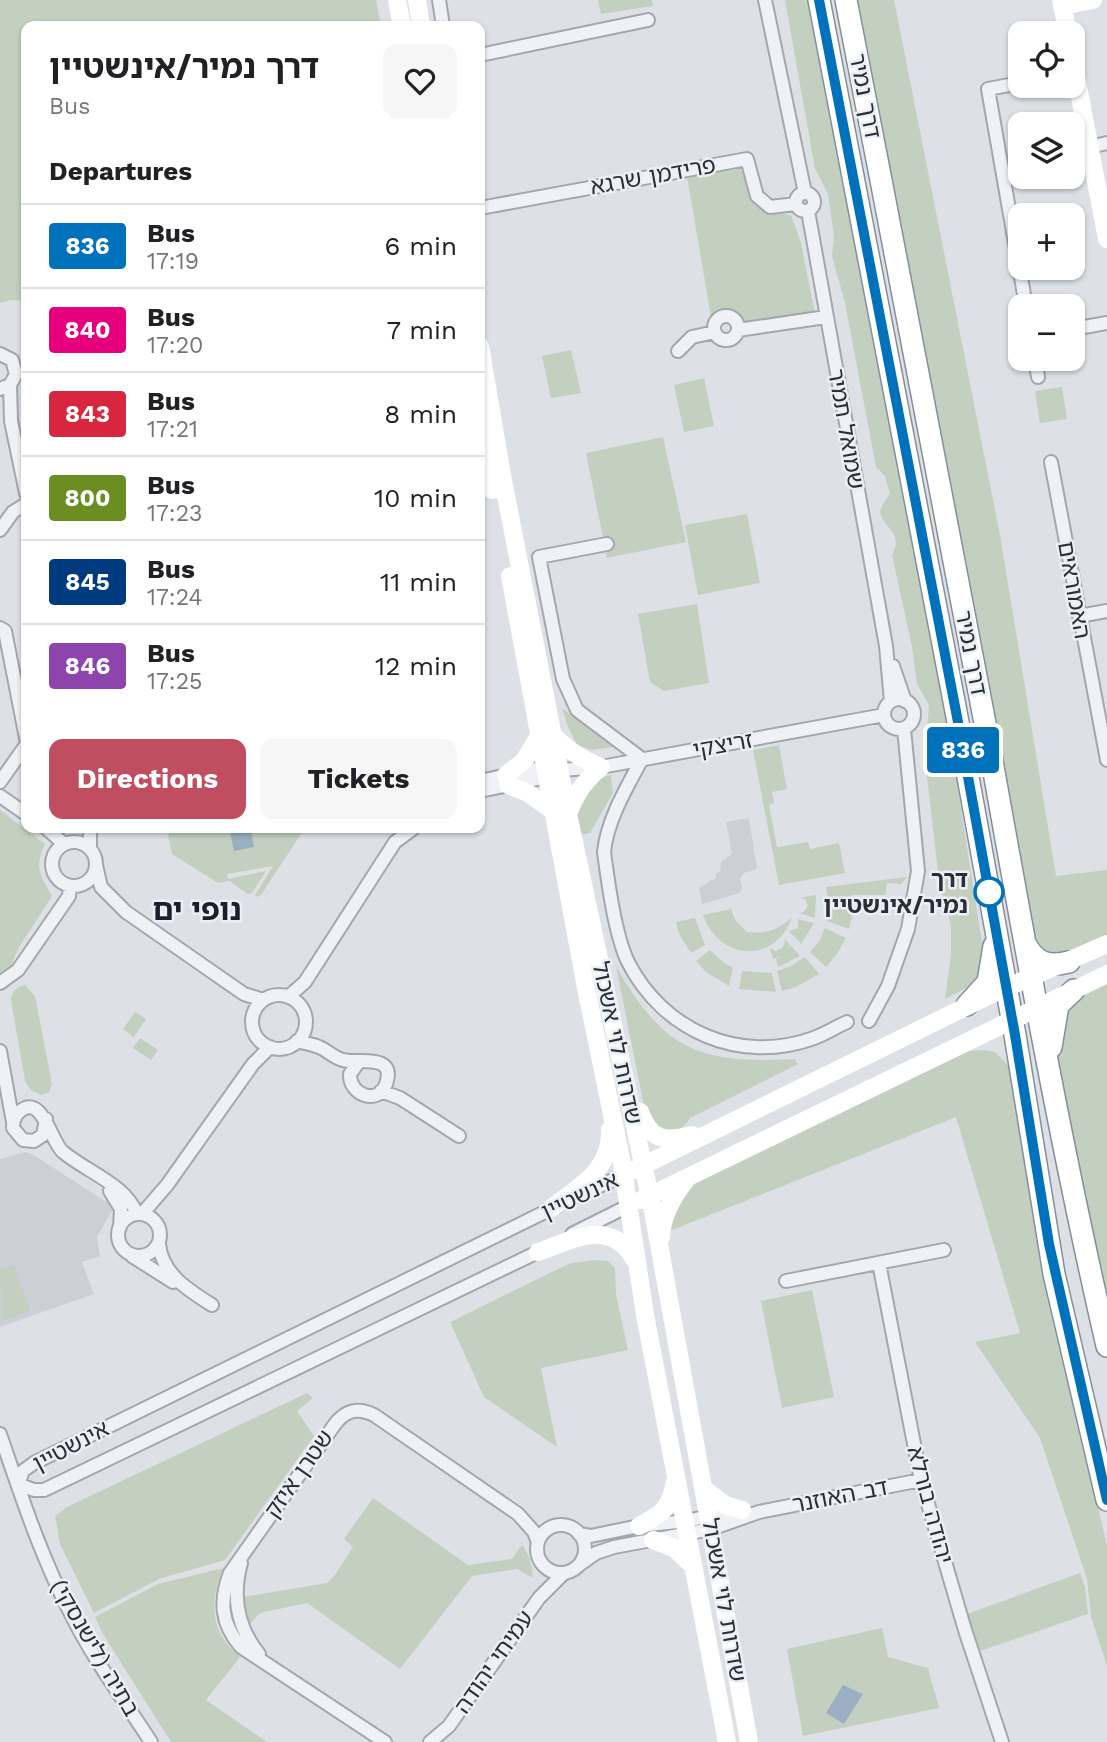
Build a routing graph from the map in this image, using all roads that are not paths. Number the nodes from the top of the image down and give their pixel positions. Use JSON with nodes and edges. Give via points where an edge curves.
{"nodes":[{"id":1,"x":397,"y":0,"type":"edge"},
{"id":2,"x":417,"y":0,"type":"edge"},
{"id":3,"x":439,"y":0,"type":"edge"},
{"id":4,"x":765,"y":0,"type":"edge"},
{"id":5,"x":819,"y":0,"type":"edge"},
{"id":6,"x":846,"y":0,"type":"edge"},
{"id":7,"x":1093,"y":0,"type":"edge"},
{"id":8,"x":1062,"y":3,"type":"edge"},
{"id":9,"x":648,"y":20,"type":"dead end"},
{"id":10,"x":401,"y":21,"type":"edge"},
{"id":11,"x":420,"y":21,"type":"edge"},
{"id":12,"x":442,"y":21,"type":"edge"},
{"id":13,"x":1066,"y":21,"type":"edge"},
{"id":14,"x":485,"y":54,"type":"edge"},
{"id":15,"x":1008,"y":85,"type":"edge"},
{"id":16,"x":1083,"y":98,"type":"edge"},
{"id":17,"x":1098,"y":145,"type":"edge"},
{"id":18,"x":805,"y":193,"type":"junction"},
{"id":19,"x":796,"y":204,"type":"junction"},
{"id":20,"x":485,"y":207,"type":"edge"},
{"id":21,"x":808,"y":211,"type":"junction"},
{"id":22,"x":1107,"y":239,"type":"edge"},
{"id":23,"x":1024,"y":294,"type":"edge"},
{"id":24,"x":826,"y":317,"type":"junction"},
{"id":25,"x":1107,"y":323,"type":"edge"},
{"id":26,"x":1085,"y":327,"type":"edge"},
{"id":27,"x":678,"y":351,"type":"dead end"},
{"id":28,"x":6,"y":357,"type":"edge"},
{"id":29,"x":1037,"y":371,"type":"edge"},
{"id":30,"x":1038,"y":377,"type":"dead end"},
{"id":31,"x":8,"y":384,"type":"edge"},
{"id":32,"x":0,"y":399,"type":"edge"},
{"id":33,"x":11,"y":421,"type":"junction"},
{"id":34,"x":485,"y":427,"type":"edge"},
{"id":35,"x":1051,"y":461,"type":"dead end"},
{"id":36,"x":21,"y":469,"type":"edge"},
{"id":37,"x":21,"y":507,"type":"edge"},
{"id":38,"x":0,"y":530,"type":"edge"},
{"id":39,"x":607,"y":544,"type":"dead end"},
{"id":40,"x":1107,"y":611,"type":"edge"},
{"id":41,"x":1079,"y":616,"type":"junction"},
{"id":42,"x":0,"y":628,"type":"edge"},
{"id":43,"x":886,"y":646,"type":"junction"},
{"id":44,"x":891,"y":701,"type":"junction"},
{"id":45,"x":905,"y":701,"type":"junction"},
{"id":46,"x":21,"y":713,"type":"edge"},
{"id":47,"x":884,"y":715,"type":"junction"},
{"id":48,"x":904,"y":729,"type":"junction"},
{"id":49,"x":546,"y":735,"type":"junction"},
{"id":50,"x":21,"y":752,"type":"edge"},
{"id":51,"x":642,"y":759,"type":"junction"},
{"id":52,"x":1107,"y":760,"type":"edge"},
{"id":53,"x":601,"y":767,"type":"junction"},
{"id":54,"x":551,"y":771,"type":"junction"},
{"id":55,"x":507,"y":780,"type":"junction"},
{"id":56,"x":485,"y":781,"type":"edge"},
{"id":57,"x":0,"y":782,"type":"edge"},
{"id":58,"x":485,"y":790,"type":"edge"},
{"id":59,"x":0,"y":796,"type":"edge"},
{"id":60,"x":21,"y":811,"type":"edge"},
{"id":61,"x":561,"y":813,"type":"junction"},
{"id":62,"x":53,"y":833,"type":"edge"},
{"id":63,"x":78,"y":833,"type":"edge"},
{"id":64,"x":90,"y":833,"type":"edge"},
{"id":65,"x":394,"y":833,"type":"edge"},
{"id":66,"x":407,"y":833,"type":"edge"},
{"id":67,"x":395,"y":842,"type":"junction"},
{"id":68,"x":67,"y":843,"type":"junction"},
{"id":69,"x":90,"y":848,"type":"junction"},
{"id":70,"x":96,"y":864,"type":"junction"},
{"id":71,"x":73,"y":886,"type":"junction"},
{"id":72,"x":126,"y":912,"type":"junction"},
{"id":73,"x":997,"y":934,"type":"junction"},
{"id":74,"x":1023,"y":938,"type":"junction"},
{"id":75,"x":1107,"y":944,"type":"edge"},
{"id":76,"x":1069,"y":962,"type":"junction"},
{"id":77,"x":1107,"y":974,"type":"edge"},
{"id":78,"x":1031,"y":978,"type":"junction"},
{"id":79,"x":305,"y":982,"type":"junction"},
{"id":80,"x":0,"y":983,"type":"edge"},
{"id":81,"x":1006,"y":987,"type":"junction"},
{"id":82,"x":1074,"y":990,"type":"junction"},
{"id":83,"x":288,"y":997,"type":"junction"},
{"id":84,"x":260,"y":1005,"type":"junction"},
{"id":85,"x":967,"y":1005,"type":"junction"},
{"id":86,"x":1037,"y":1007,"type":"junction"},
{"id":87,"x":302,"y":1009,"type":"junction"},
{"id":88,"x":1013,"y":1019,"type":"junction"},
{"id":89,"x":869,"y":1021,"type":"dead end"},
{"id":90,"x":848,"y":1022,"type":"dead end"},
{"id":91,"x":305,"y":1029,"type":"junction"},
{"id":92,"x":258,"y":1039,"type":"junction"},
{"id":93,"x":297,"y":1041,"type":"junction"},
{"id":94,"x":271,"y":1047,"type":"junction"},
{"id":95,"x":319,"y":1047,"type":"junction"},
{"id":96,"x":0,"y":1051,"type":"edge"},
{"id":97,"x":341,"y":1060,"type":"junction"},
{"id":98,"x":621,"y":1061,"type":"junction"},
{"id":99,"x":358,"y":1063,"type":"junction"},
{"id":100,"x":253,"y":1065,"type":"junction"},
{"id":101,"x":1049,"y":1070,"type":"junction"},
{"id":102,"x":350,"y":1074,"type":"junction"},
{"id":103,"x":6,"y":1082,"type":"junction"},
{"id":104,"x":384,"y":1087,"type":"junction"},
{"id":105,"x":608,"y":1098,"type":"junction"},
{"id":106,"x":28,"y":1108,"type":"junction"},
{"id":107,"x":46,"y":1119,"type":"junction"},
{"id":108,"x":13,"y":1122,"type":"junction"},
{"id":109,"x":726,"y":1124,"type":"junction"},
{"id":110,"x":459,"y":1136,"type":"dead end"},
{"id":111,"x":34,"y":1141,"type":"junction"},
{"id":112,"x":644,"y":1166,"type":"junction"},
{"id":113,"x":624,"y":1175,"type":"junction"},
{"id":114,"x":692,"y":1176,"type":"junction"},
{"id":115,"x":650,"y":1196,"type":"junction"},
{"id":116,"x":628,"y":1206,"type":"junction"},
{"id":117,"x":552,"y":1208,"type":"junction"},
{"id":118,"x":145,"y":1216,"type":"junction"},
{"id":119,"x":120,"y":1227,"type":"junction"},
{"id":120,"x":159,"y":1244,"type":"junction"},
{"id":121,"x":944,"y":1250,"type":"dead end"},
{"id":122,"x":538,"y":1252,"type":"junction"},
{"id":123,"x":129,"y":1254,"type":"junction"},
{"id":124,"x":661,"y":1254,"type":"junction"},
{"id":125,"x":879,"y":1263,"type":"junction"},
{"id":126,"x":639,"y":1268,"type":"junction"},
{"id":127,"x":786,"y":1281,"type":"dead end"},
{"id":128,"x":189,"y":1290,"type":"junction"},
{"id":129,"x":212,"y":1305,"type":"dead end"},
{"id":130,"x":1107,"y":1346,"type":"edge"},
{"id":131,"x":0,"y":1434,"type":"edge"},
{"id":132,"x":676,"y":1471,"type":"junction"},
{"id":133,"x":921,"y":1480,"type":"junction"},
{"id":134,"x":18,"y":1484,"type":"junction"},
{"id":135,"x":704,"y":1489,"type":"junction"},
{"id":136,"x":1107,"y":1500,"type":"edge"},
{"id":137,"x":750,"y":1511,"type":"junction"},
{"id":138,"x":518,"y":1514,"type":"junction"},
{"id":139,"x":710,"y":1523,"type":"junction"},
{"id":140,"x":556,"y":1526,"type":"junction"},
{"id":141,"x":639,"y":1526,"type":"junction"},
{"id":142,"x":687,"y":1528,"type":"junction"},
{"id":143,"x":579,"y":1534,"type":"junction"},
{"id":144,"x":653,"y":1540,"type":"junction"},
{"id":145,"x":538,"y":1542,"type":"junction"},
{"id":146,"x":538,"y":1558,"type":"junction"},
{"id":147,"x":579,"y":1565,"type":"junction"},
{"id":148,"x":694,"y":1567,"type":"junction"},
{"id":149,"x":564,"y":1573,"type":"junction"},
{"id":150,"x":538,"y":1598,"type":"junction"},
{"id":151,"x":449,"y":1726,"type":"junction"},
{"id":152,"x":386,"y":1741,"type":"edge"},
{"id":153,"x":151,"y":1742,"type":"edge"},
{"id":154,"x":430,"y":1742,"type":"edge"},
{"id":155,"x":443,"y":1742,"type":"edge"},
{"id":156,"x":727,"y":1742,"type":"edge"},
{"id":157,"x":749,"y":1742,"type":"edge"},
{"id":158,"x":1002,"y":1742,"type":"edge"}],
"edges":[{"from":1,"to":10,"type":"street"},
{"from":2,"to":11,"type":"street"},
{"from":3,"to":12,"type":"street"},
{"from":4,"to":18,"type":"street"},
{"from":5,"to":73,"type":"highway","name":"דרך נמיר"},
{"from":6,"to":74,"type":"highway","name":"דרך נמיר"},
{"from":7,"to":8,"type":"street"},
{"from":8,"to":13,"type":"street"},
{"from":9,"to":14,"type":"street"},
{"from":15,"to":23,"type":"street","via":[[988,89]]},
{"from":16,"to":17,"type":"street"},
{"from":17,"to":22,"type":"street"},
{"from":18,"to":19,"type":"street"},
{"from":18,"to":21,"type":"street","via":[[814,201]]},
{"from":19,"to":20,"type":"street","name":"פרידמן שרגא","via":[[770,207],[757,196],[747,159]]},
{"from":19,"to":21,"type":"street"},
{"from":21,"to":24,"type":"street","name":"שמואל תמיר"},
{"from":24,"to":27,"type":"street","via":[[738,330],[727,340],[715,332],[692,337]]},
{"from":24,"to":43,"type":"street","name":"שמואל תמיר"},
{"from":25,"to":26,"type":"street"},
{"from":28,"to":31,"type":"street","via":[[16,369]]},
{"from":29,"to":30,"type":"street"},
{"from":31,"to":33,"type":"street"},
{"from":32,"to":33,"type":"street"},
{"from":33,"to":36,"type":"street"},
{"from":34,"to":49,"type":"street","name":"שדרות לוי אשכול","via":[[501,470]]},
{"from":35,"to":41,"type":"street","name":"האמוראים"},
{"from":37,"to":38,"type":"street"},
{"from":39,"to":51,"type":"street","via":[[539,557],[563,679],[577,710]]},
{"from":40,"to":41,"type":"street"},
{"from":41,"to":52,"type":"street","name":"האמוראים"},
{"from":42,"to":46,"type":"street","via":[[5,631]]},
{"from":43,"to":44,"type":"street","name":"שמואל תמיר"},
{"from":43,"to":45,"type":"street","name":"שמואל תמיר"},
{"from":44,"to":45,"type":"street"},
{"from":44,"to":47,"type":"street"},
{"from":45,"to":48,"type":"street","via":[[914,713]]},
{"from":47,"to":48,"type":"street","via":[[890,727]]},
{"from":47,"to":51,"type":"street","name":"זריצקי"},
{"from":48,"to":89,"type":"street","via":[[918,870],[908,929],[888,986]]},
{"from":49,"to":53,"type":"street"},
{"from":49,"to":54,"type":"street","name":"שדרות לוי אשכול"},
{"from":49,"to":55,"type":"street"},
{"from":50,"to":57,"type":"street"},
{"from":51,"to":53,"type":"street","name":"זריצקי"},
{"from":51,"to":90,"type":"street","name":"שדרות לוי אשכול","via":[[606,840],[606,866],[628,962],[645,989],[687,1027],[718,1041],[751,1048],[814,1038]]},
{"from":53,"to":54,"type":"street","name":"זריצקי"},
{"from":53,"to":61,"type":"street"},
{"from":54,"to":55,"type":"street","name":"זריצקי"},
{"from":54,"to":61,"type":"street","name":"שדרות לוי אשכול"},
{"from":55,"to":56,"type":"street"},
{"from":55,"to":58,"type":"street"},
{"from":55,"to":61,"type":"street"},
{"from":59,"to":60,"type":"street"},
{"from":61,"to":98,"type":"street","name":"שדרות לוי אשכול"},
{"from":61,"to":105,"type":"street","name":"שדרות לוי אשכול"},
{"from":62,"to":68,"type":"street"},
{"from":63,"to":68,"type":"street"},
{"from":64,"to":69,"type":"street"},
{"from":65,"to":67,"type":"street"},
{"from":66,"to":67,"type":"street"},
{"from":67,"to":79,"type":"street"},
{"from":68,"to":69,"type":"street","via":[[80,842]]},
{"from":68,"to":71,"type":"street","via":[[55,852],[52,870],[59,881]]},
{"from":69,"to":70,"type":"street"},
{"from":70,"to":71,"type":"street","via":[[89,880]]},
{"from":70,"to":72,"type":"street","via":[[101,887]]},
{"from":71,"to":72,"type":"street","via":[[95,892]]},
{"from":71,"to":80,"type":"street","via":[[18,970]]},
{"from":72,"to":84,"type":"street"},
{"from":73,"to":81,"type":"highway","name":"דרך נמיר"},
{"from":73,"to":85,"type":"highway","via":[[988,982]]},
{"from":74,"to":76,"type":"highway","via":[[1042,963]]},
{"from":74,"to":78,"type":"highway","name":"דרך נמיר"},
{"from":75,"to":76,"type":"street","name":"אינשטיין"},
{"from":76,"to":78,"type":"street","name":"אינשטיין"},
{"from":77,"to":82,"type":"street","name":"אינשטיין"},
{"from":78,"to":81,"type":"street","name":"אינשטיין"},
{"from":78,"to":86,"type":"highway","name":"דרך נמיר"},
{"from":79,"to":83,"type":"street"},
{"from":79,"to":87,"type":"street"},
{"from":81,"to":85,"type":"street","name":"אינשטיין"},
{"from":81,"to":88,"type":"highway","name":"דרך נמיר"},
{"from":82,"to":86,"type":"street","name":"אינשטיין"},
{"from":82,"to":101,"type":"highway","via":[[1058,1005]]},
{"from":83,"to":84,"type":"street","via":[[273,996]]},
{"from":83,"to":87,"type":"street"},
{"from":84,"to":92,"type":"street","via":[[253,1022]]},
{"from":85,"to":109,"type":"street","name":"אינשטיין"},
{"from":86,"to":88,"type":"street","name":"אינשטיין"},
{"from":86,"to":101,"type":"highway","name":"דרך נמיר"},
{"from":87,"to":91,"type":"street"},
{"from":88,"to":114,"type":"street","name":"אינשטיין"},
{"from":88,"to":136,"type":"highway","name":"דרך נמיר","via":[[1054,1274]]},
{"from":91,"to":93,"type":"street"},
{"from":91,"to":95,"type":"street"},
{"from":92,"to":94,"type":"street"},
{"from":92,"to":100,"type":"street"},
{"from":93,"to":94,"type":"street"},
{"from":93,"to":95,"type":"street"},
{"from":94,"to":100,"type":"street"},
{"from":95,"to":97,"type":"street"},
{"from":96,"to":103,"type":"street"},
{"from":97,"to":99,"type":"street"},
{"from":97,"to":102,"type":"street"},
{"from":98,"to":109,"type":"street","via":[[646,1128],[653,1135],[680,1138]]},
{"from":98,"to":112,"type":"street","name":"שדרות לוי אשכול"},
{"from":99,"to":102,"type":"street"},
{"from":99,"to":104,"type":"street","via":[[376,1061],[385,1070]]},
{"from":100,"to":118,"type":"street"},
{"from":101,"to":130,"type":"highway","name":"דרך נמיר"},
{"from":102,"to":104,"type":"street","via":[[351,1086],[359,1094],[371,1096]]},
{"from":103,"to":106,"type":"street"},
{"from":103,"to":108,"type":"street"},
{"from":104,"to":110,"type":"street"},
{"from":105,"to":113,"type":"street","name":"שדרות לוי אשכול"},
{"from":105,"to":117,"type":"street","via":[[610,1135],[604,1161]]},
{"from":106,"to":107,"type":"street"},
{"from":106,"to":108,"type":"street"},
{"from":107,"to":111,"type":"street","via":[[46,1130]]},
{"from":107,"to":118,"type":"street","via":[[59,1149],[114,1187]]},
{"from":108,"to":111,"type":"street","via":[[19,1137]]},
{"from":109,"to":112,"type":"street","name":"אינשטיין"},
{"from":111,"to":119,"type":"street","via":[[113,1193],[121,1209]]},
{"from":112,"to":113,"type":"street","name":"אינשטיין"},
{"from":112,"to":115,"type":"street","name":"שדרות לוי אשכול"},
{"from":113,"to":116,"type":"street","name":"שדרות לוי אשכול"},
{"from":113,"to":117,"type":"street","name":"אינשטיין"},
{"from":114,"to":115,"type":"street","name":"אינשטיין"},
{"from":114,"to":124,"type":"street","via":[[663,1220]]},
{"from":115,"to":116,"type":"street","name":"אינשטיין"},
{"from":115,"to":124,"type":"street","name":"שדרות לוי אשכול"},
{"from":116,"to":122,"type":"street","name":"אינשטיין"},
{"from":116,"to":126,"type":"street","name":"שדרות לוי אשכול"},
{"from":117,"to":134,"type":"street","name":"אינשטיין","via":[[34,1462],[23,1471]]},
{"from":118,"to":119,"type":"street","via":[[125,1220]]},
{"from":118,"to":120,"type":"street","via":[[160,1229]]},
{"from":119,"to":123,"type":"street","via":[[119,1239]]},
{"from":120,"to":123,"type":"street","via":[[146,1255]]},
{"from":120,"to":128,"type":"street","via":[[166,1268]]},
{"from":121,"to":125,"type":"street"},
{"from":122,"to":126,"type":"street","via":[[583,1237],[612,1236],[627,1248]]},
{"from":122,"to":134,"type":"street","name":"אינשטיין","via":[[44,1490]]},
{"from":123,"to":128,"type":"street"},
{"from":124,"to":135,"type":"street","name":"שדרות לוי אשכול"},
{"from":125,"to":127,"type":"street"},
{"from":125,"to":133,"type":"street","name":"יהודה בורלא"},
{"from":126,"to":132,"type":"street","name":"שדרות לוי אשכול"},
{"from":128,"to":129,"type":"street"},
{"from":131,"to":134,"type":"street","name":"בתיה (לישנסקי)"},
{"from":132,"to":141,"type":"street","via":[[668,1506]]},
{"from":132,"to":142,"type":"street","name":"שדרות לוי אשכול"},
{"from":133,"to":137,"type":"street","name":"דב האוזנר"},
{"from":133,"to":158,"type":"street","name":"יהודה בורלא"},
{"from":134,"to":153,"type":"street","name":"בתיה (לישנסקי)","via":[[51,1575],[72,1617]]},
{"from":135,"to":137,"type":"street","via":[[725,1505]]},
{"from":135,"to":139,"type":"street","name":"שדרות לוי אשכול"},
{"from":137,"to":139,"type":"street","name":"דב האוזנר"},
{"from":138,"to":140,"type":"street"},
{"from":138,"to":145,"type":"street"},
{"from":138,"to":152,"type":"street","name":"שטרן איזק","via":[[374,1415],[364,1410],[349,1412],[335,1424],[244,1553],[237,1586],[238,1611],[245,1634],[266,1662]]},
{"from":139,"to":142,"type":"street","name":"דב האוזנר"},
{"from":139,"to":157,"type":"street","name":"שדרות לוי אשכול"},
{"from":140,"to":143,"type":"street"},
{"from":140,"to":145,"type":"street"},
{"from":141,"to":142,"type":"street"},
{"from":141,"to":143,"type":"street"},
{"from":142,"to":144,"type":"street"},
{"from":142,"to":148,"type":"street","name":"שדרות לוי אשכול"},
{"from":143,"to":147,"type":"street","via":[[584,1553]]},
{"from":144,"to":147,"type":"street","via":[[596,1553]]},
{"from":144,"to":148,"type":"street","via":[[674,1548]]},
{"from":145,"to":146,"type":"street"},
{"from":146,"to":149,"type":"street","via":[[546,1568]]},
{"from":146,"to":150,"type":"street","name":"עמיחי יהודה"},
{"from":147,"to":149,"type":"street"},
{"from":148,"to":156,"type":"street","name":"שדרות לוי אשכול"},
{"from":149,"to":150,"type":"street","name":"עמיחי יהודה"},
{"from":150,"to":151,"type":"street","name":"עמיחי יהודה"},
{"from":151,"to":154,"type":"street","name":"עמיחי יהודה"},
{"from":151,"to":155,"type":"street","name":"עמיחי יהודה"}]}
